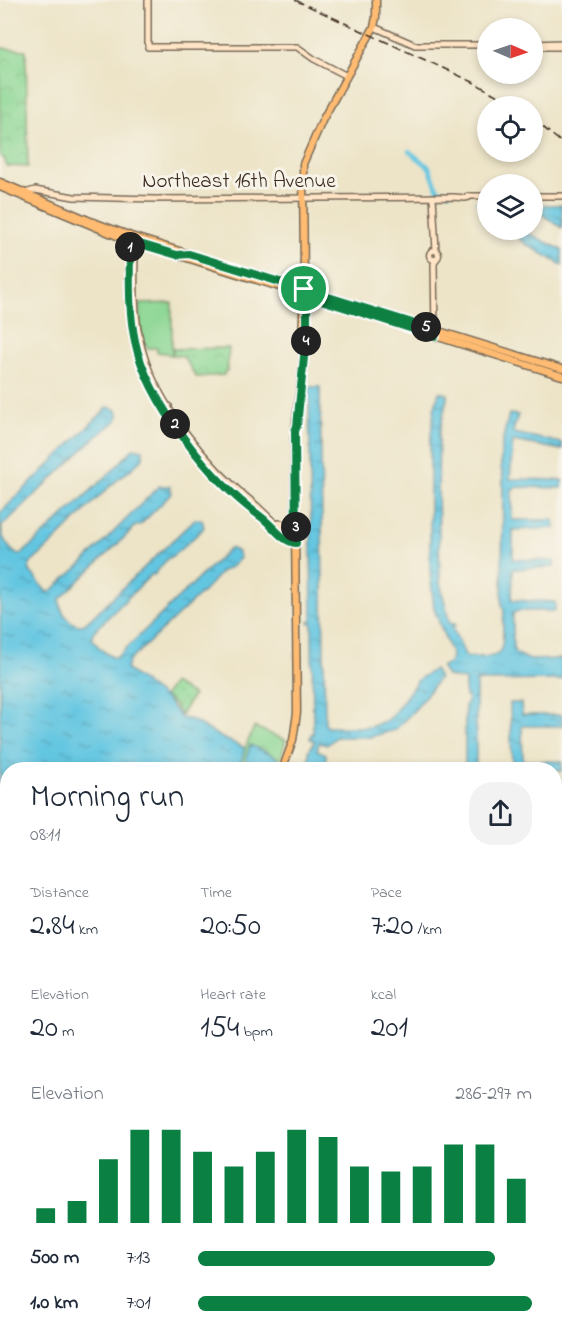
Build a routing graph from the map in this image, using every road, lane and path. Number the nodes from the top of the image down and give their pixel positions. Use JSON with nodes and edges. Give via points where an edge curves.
{"nodes":[{"id":1,"x":148,"y":0,"type":"edge"},
{"id":2,"x":376,"y":0,"type":"edge"},
{"id":3,"x":374,"y":27,"type":"junction"},
{"id":4,"x":477,"y":45,"type":"edge"},
{"id":5,"x":543,"y":45,"type":"edge"},
{"id":6,"x":562,"y":45,"type":"edge"},
{"id":7,"x":347,"y":76,"type":"junction"},
{"id":8,"x":0,"y":182,"type":"edge"},
{"id":9,"x":0,"y":187,"type":"edge"},
{"id":10,"x":25,"y":193,"type":"junction"},
{"id":11,"x":17,"y":195,"type":"junction"},
{"id":12,"x":543,"y":196,"type":"edge"},
{"id":13,"x":562,"y":196,"type":"edge"},
{"id":14,"x":434,"y":197,"type":"junction"},
{"id":15,"x":477,"y":197,"type":"edge"},
{"id":16,"x":303,"y":198,"type":"junction"},
{"id":17,"x":133,"y":239,"type":"junction"},
{"id":18,"x":189,"y":254,"type":"junction"},
{"id":19,"x":177,"y":255,"type":"junction"},
{"id":20,"x":304,"y":292,"type":"junction"},
{"id":21,"x":318,"y":299,"type":"junction"},
{"id":22,"x":307,"y":306,"type":"junction"},
{"id":23,"x":302,"y":323,"type":"junction"},
{"id":24,"x":306,"y":330,"type":"junction"},
{"id":25,"x":435,"y":333,"type":"junction"},
{"id":26,"x":473,"y":345,"type":"junction"},
{"id":27,"x":562,"y":369,"type":"edge"},
{"id":28,"x":562,"y":375,"type":"edge"},
{"id":29,"x":300,"y":383,"type":"junction"},
{"id":30,"x":168,"y":409,"type":"junction"},
{"id":31,"x":273,"y":519,"type":"junction"},
{"id":32,"x":289,"y":525,"type":"dead end"},
{"id":33,"x":296,"y":540,"type":"junction"},
{"id":34,"x":286,"y":762,"type":"edge"}],
"edges":[{"from":1,"to":7,"type":"street","via":[[148,47],[297,47]]},
{"from":2,"to":3,"type":"main road"},
{"from":3,"to":4,"type":"street","via":[[416,46]]},
{"from":3,"to":7,"type":"main road"},
{"from":5,"to":6,"type":"street"},
{"from":7,"to":16,"type":"main road","via":[[304,160]]},
{"from":8,"to":10,"type":"main road"},
{"from":9,"to":11,"type":"main road"},
{"from":10,"to":11,"type":"main road"},
{"from":10,"to":16,"type":"street","name":"Northeast 16th Avenue","via":[[35,190],[74,197],[155,200]]},
{"from":10,"to":17,"type":"main road"},
{"from":11,"to":17,"type":"main road"},
{"from":12,"to":13,"type":"street"},
{"from":14,"to":15,"type":"street","name":"Northeast 16th Avenue"},
{"from":14,"to":16,"type":"street","name":"Northeast 16th Avenue"},
{"from":14,"to":25,"type":"street","via":[[434,250],[429,255],[434,260]]},
{"from":16,"to":20,"type":"main road"},
{"from":17,"to":18,"type":"main road"},
{"from":17,"to":19,"type":"main road"},
{"from":17,"to":30,"type":"street","via":[[140,339],[149,371]]},
{"from":18,"to":19,"type":"main road"},
{"from":18,"to":20,"type":"main road"},
{"from":19,"to":20,"type":"main road"},
{"from":20,"to":21,"type":"main road"},
{"from":20,"to":22,"type":"main road"},
{"from":20,"to":23,"type":"main road"},
{"from":20,"to":25,"type":"main road"},
{"from":21,"to":22,"type":"main road"},
{"from":21,"to":25,"type":"main road"},
{"from":22,"to":24,"type":"main road"},
{"from":23,"to":24,"type":"main road"},
{"from":23,"to":29,"type":"main road"},
{"from":24,"to":29,"type":"main road"},
{"from":25,"to":26,"type":"main road"},
{"from":25,"to":26,"type":"main road"},
{"from":26,"to":27,"type":"main road"},
{"from":26,"to":28,"type":"main road"},
{"from":29,"to":33,"type":"main road","via":[[294,425]]},
{"from":30,"to":31,"type":"street","via":[[209,461]]},
{"from":30,"to":33,"type":"street","via":[[215,476],[285,540]]},
{"from":31,"to":32,"type":"street"},
{"from":31,"to":33,"type":"street"},
{"from":33,"to":34,"type":"main road","via":[[297,713]]}]}
